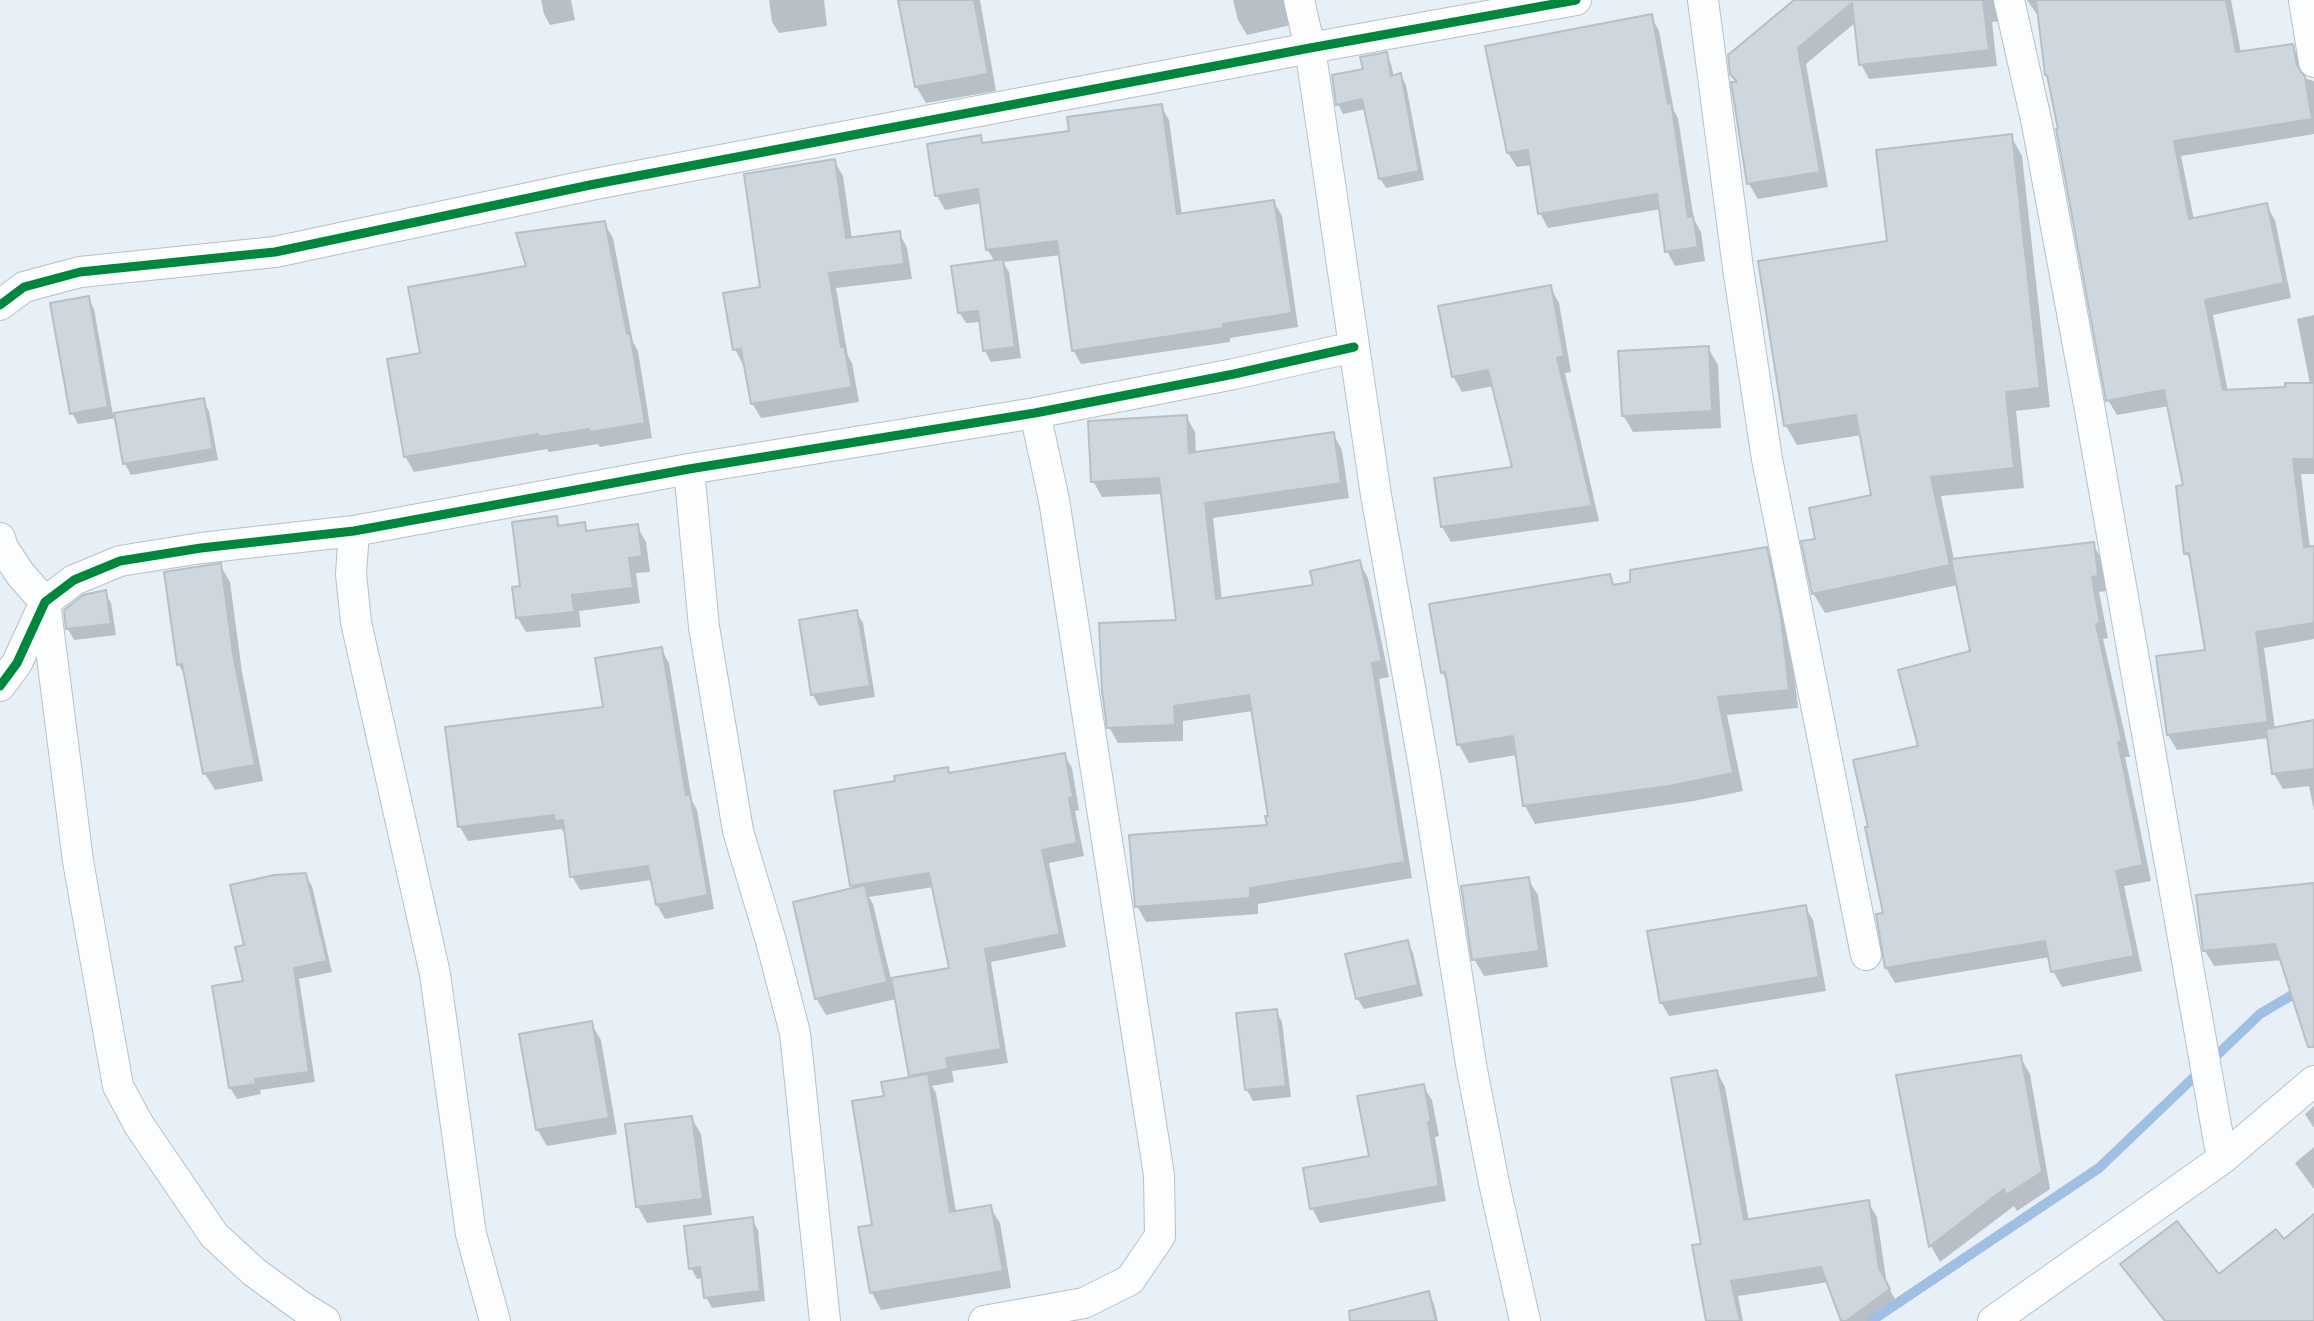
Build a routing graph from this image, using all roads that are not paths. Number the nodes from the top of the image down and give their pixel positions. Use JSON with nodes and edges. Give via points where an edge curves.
{"nodes":[{"id":1,"x":1299,"y":0,"type":"edge"},
{"id":2,"x":1576,"y":0,"type":"edge"},
{"id":3,"x":1703,"y":0,"type":"edge"},
{"id":4,"x":2009,"y":0,"type":"edge"},
{"id":5,"x":2304,"y":0,"type":"edge"},
{"id":6,"x":1310,"y":48,"type":"junction"},
{"id":7,"x":2314,"y":62,"type":"edge"},
{"id":8,"x":0,"y":305,"type":"edge"},
{"id":9,"x":1354,"y":347,"type":"junction"},
{"id":10,"x":1035,"y":413,"type":"junction"},
{"id":11,"x":689,"y":469,"type":"junction"},
{"id":12,"x":354,"y":531,"type":"junction"},
{"id":13,"x":0,"y":538,"type":"edge"},
{"id":14,"x":45,"y":602,"type":"junction"},
{"id":15,"x":0,"y":685,"type":"edge"},
{"id":16,"x":1866,"y":955,"type":"dead end"},
{"id":17,"x":2314,"y":1081,"type":"edge"},
{"id":18,"x":2222,"y":1159,"type":"junction"},
{"id":19,"x":325,"y":1321,"type":"edge"},
{"id":20,"x":495,"y":1321,"type":"edge"},
{"id":21,"x":825,"y":1321,"type":"edge"},
{"id":22,"x":984,"y":1321,"type":"edge"},
{"id":23,"x":1525,"y":1321,"type":"edge"},
{"id":24,"x":1993,"y":1321,"type":"edge"}],
"edges":[{"from":1,"to":6,"type":"street"},
{"from":2,"to":6,"type":"street"},
{"from":3,"to":16,"type":"street","via":[[1767,459]]},
{"from":4,"to":18,"type":"street","via":[[2037,124],[2087,396]]},
{"from":5,"to":7,"type":"street"},
{"from":6,"to":8,"type":"street","via":[[590,185],[275,252],[80,272],[24,287]]},
{"from":6,"to":9,"type":"street"},
{"from":9,"to":10,"type":"street"},
{"from":9,"to":23,"type":"street","via":[[1472,1070]]},
{"from":10,"to":11,"type":"street"},
{"from":10,"to":22,"type":"street","via":[[1054,500],[1159,1175],[1160,1236],[1130,1280],[1084,1303]]},
{"from":11,"to":12,"type":"street"},
{"from":11,"to":21,"type":"street","via":[[704,627],[738,831],[795,1033]]},
{"from":12,"to":14,"type":"street","via":[[120,561],[74,580]]},
{"from":12,"to":20,"type":"street","via":[[351,574],[356,622],[435,974],[471,1234]]},
{"from":13,"to":14,"type":"street","via":[[21,575]]},
{"from":14,"to":15,"type":"street","via":[[17,663]]},
{"from":14,"to":19,"type":"street","via":[[78,861],[118,1086],[139,1125],[214,1234],[254,1272]]},
{"from":17,"to":18,"type":"street"},
{"from":18,"to":24,"type":"street"}]}
